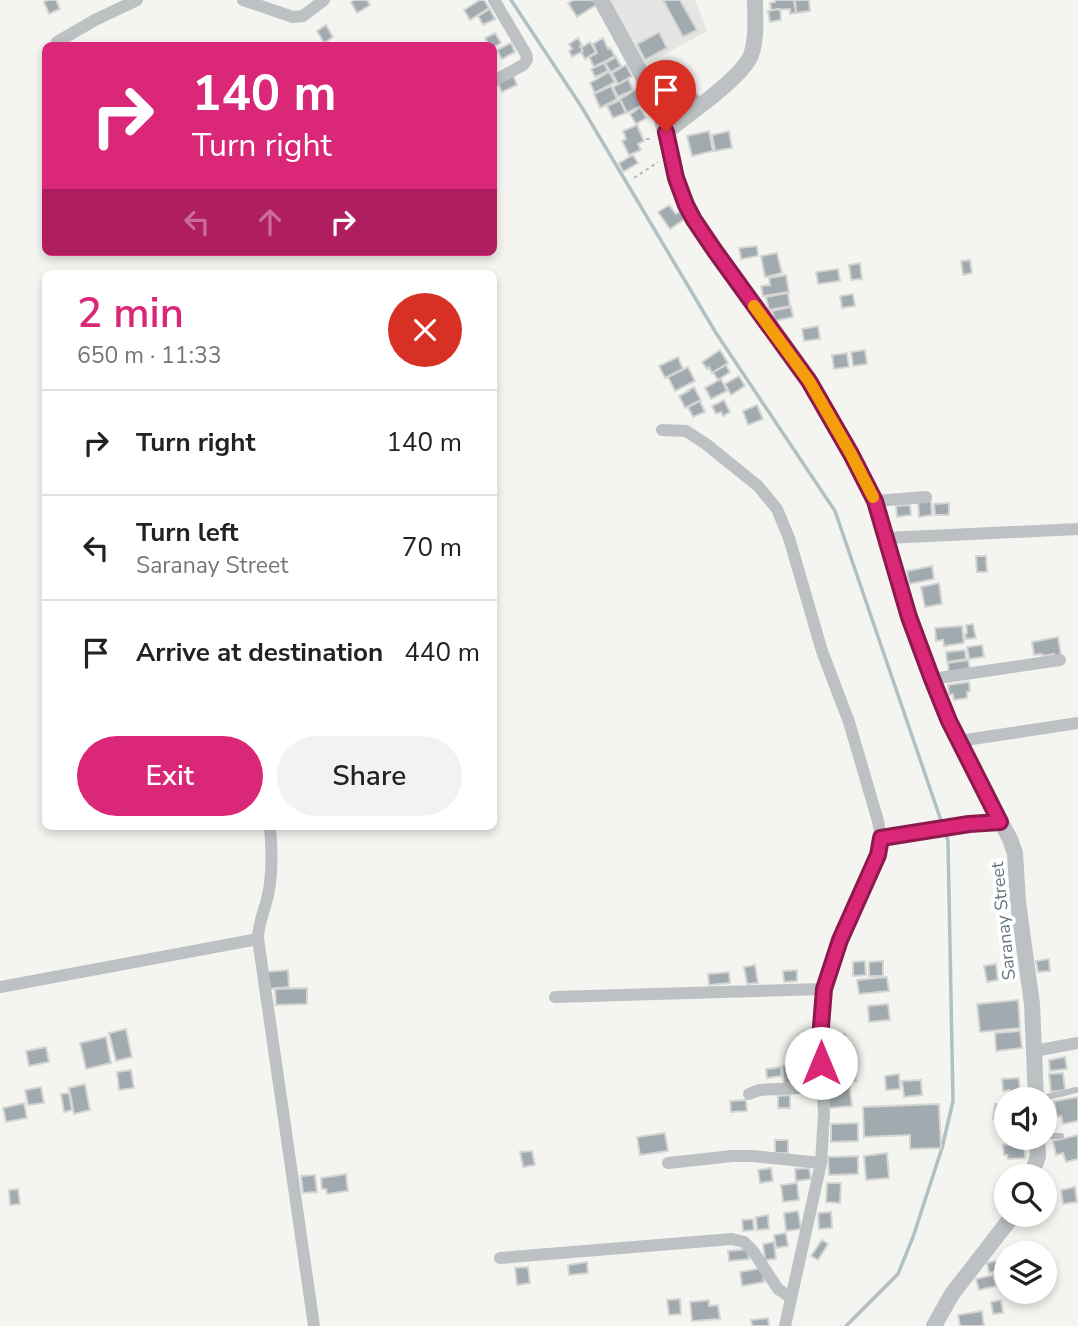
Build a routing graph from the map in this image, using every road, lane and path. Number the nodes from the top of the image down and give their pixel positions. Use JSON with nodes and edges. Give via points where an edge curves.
{"nodes":[{"id":1,"x":137,"y":0,"type":"edge"},
{"id":2,"x":243,"y":0,"type":"edge"},
{"id":3,"x":324,"y":0,"type":"edge"},
{"id":4,"x":494,"y":0,"type":"edge"},
{"id":5,"x":755,"y":0,"type":"edge"},
{"id":6,"x":607,"y":2,"type":"edge"},
{"id":7,"x":57,"y":42,"type":"dead end"},
{"id":8,"x":497,"y":79,"type":"edge"},
{"id":9,"x":666,"y":132,"type":"junction"},
{"id":10,"x":670,"y":153,"type":"junction"},
{"id":11,"x":634,"y":178,"type":"dead end"},
{"id":12,"x":662,"y":430,"type":"dead end"},
{"id":13,"x":926,"y":497,"type":"dead end"},
{"id":14,"x":875,"y":501,"type":"junction"},
{"id":15,"x":1078,"y":529,"type":"edge"},
{"id":16,"x":886,"y":538,"type":"junction"},
{"id":17,"x":1060,"y":660,"type":"dead end"},
{"id":18,"x":932,"y":679,"type":"junction"},
{"id":19,"x":1078,"y":723,"type":"edge"},
{"id":20,"x":958,"y":741,"type":"junction"},
{"id":21,"x":1000,"y":822,"type":"junction"},
{"id":22,"x":270,"y":830,"type":"edge"},
{"id":23,"x":881,"y":838,"type":"junction"},
{"id":24,"x":258,"y":939,"type":"junction"},
{"id":25,"x":0,"y":987,"type":"edge"},
{"id":26,"x":824,"y":989,"type":"junction"},
{"id":27,"x":555,"y":997,"type":"dead end"},
{"id":28,"x":1078,"y":1043,"type":"edge"},
{"id":29,"x":1034,"y":1051,"type":"junction"},
{"id":30,"x":822,"y":1087,"type":"junction"},
{"id":31,"x":1037,"y":1087,"type":"edge"},
{"id":32,"x":1076,"y":1090,"type":"dead end"},
{"id":33,"x":749,"y":1094,"type":"dead end"},
{"id":34,"x":1057,"y":1094,"type":"edge"},
{"id":35,"x":1057,"y":1136,"type":"edge"},
{"id":36,"x":1061,"y":1136,"type":"dead end"},
{"id":37,"x":668,"y":1163,"type":"dead end"},
{"id":38,"x":821,"y":1163,"type":"junction"},
{"id":39,"x":1004,"y":1227,"type":"edge"},
{"id":40,"x":500,"y":1258,"type":"dead end"},
{"id":41,"x":790,"y":1297,"type":"junction"},
{"id":42,"x":314,"y":1326,"type":"edge"},
{"id":43,"x":785,"y":1326,"type":"edge"},
{"id":44,"x":934,"y":1326,"type":"edge"}],
"edges":[{"from":1,"to":7,"type":"street"},
{"from":2,"to":3,"type":"street","via":[[299,18]]},
{"from":4,"to":8,"type":"street","via":[[527,58]]},
{"from":5,"to":9,"type":"street","via":[[749,61]]},
{"from":6,"to":9,"type":"street","name":"Saranay Street"},
{"from":9,"to":10,"type":"street","name":"Saranay Street"},
{"from":10,"to":11,"type":"path"},
{"from":10,"to":14,"type":"street","name":"Saranay Street","via":[[694,220],[809,381]]},
{"from":12,"to":23,"type":"street","via":[[686,431],[706,444],[758,486],[778,509],[849,722]]},
{"from":13,"to":14,"type":"street"},
{"from":14,"to":16,"type":"street","name":"Saranay Street"},
{"from":15,"to":16,"type":"street"},
{"from":16,"to":18,"type":"street","name":"Saranay Street"},
{"from":17,"to":18,"type":"street"},
{"from":18,"to":20,"type":"street","name":"Saranay Street"},
{"from":19,"to":20,"type":"street"},
{"from":20,"to":21,"type":"street","name":"Saranay Street"},
{"from":21,"to":23,"type":"street"},
{"from":21,"to":29,"type":"street","name":"Saranay Street","via":[[1015,853]]},
{"from":22,"to":24,"type":"street","via":[[272,867]]},
{"from":23,"to":26,"type":"street"},
{"from":24,"to":25,"type":"street"},
{"from":24,"to":42,"type":"street"},
{"from":26,"to":27,"type":"street"},
{"from":26,"to":30,"type":"street"},
{"from":28,"to":29,"type":"street"},
{"from":29,"to":31,"type":"street","name":"Saranay Street"},
{"from":30,"to":33,"type":"street"},
{"from":30,"to":38,"type":"street"},
{"from":32,"to":34,"type":"lane"},
{"from":35,"to":36,"type":"lane"},
{"from":37,"to":38,"type":"street","via":[[753,1156]]},
{"from":38,"to":41,"type":"street"},
{"from":39,"to":44,"type":"street","via":[[952,1294]]},
{"from":40,"to":41,"type":"street","via":[[732,1239],[744,1242],[778,1289]]},
{"from":41,"to":43,"type":"street"}]}
